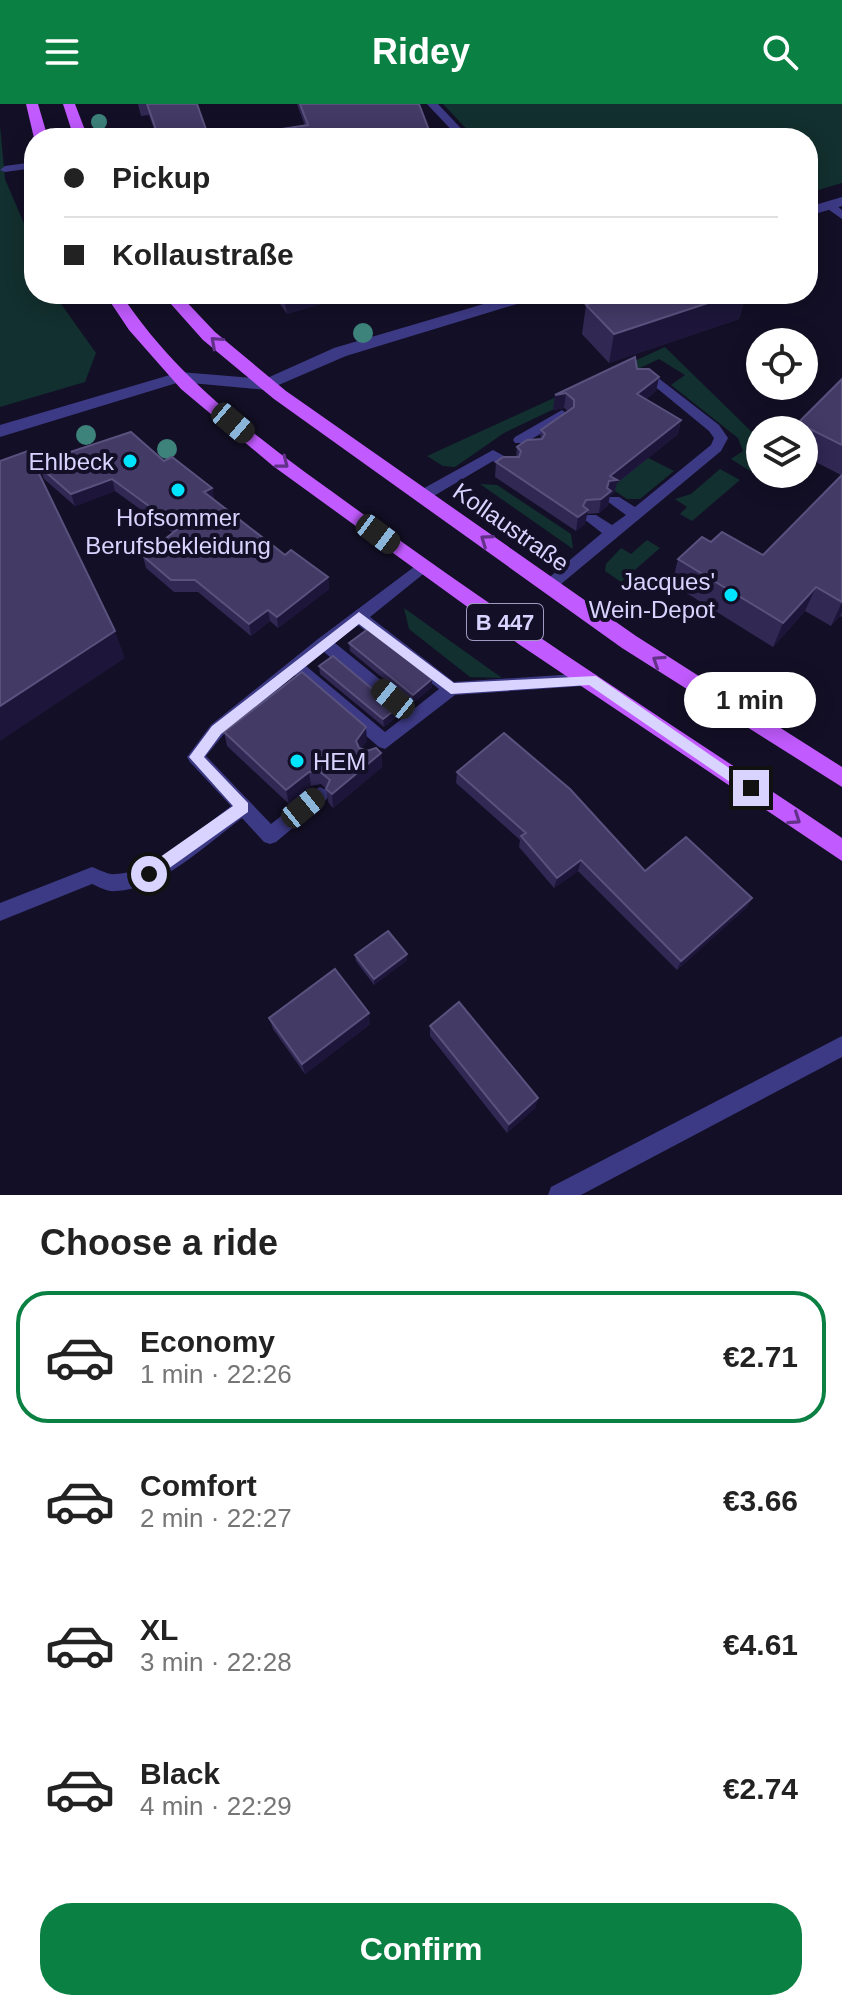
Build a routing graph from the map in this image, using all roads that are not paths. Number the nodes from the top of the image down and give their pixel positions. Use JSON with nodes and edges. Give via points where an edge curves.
{"nodes":[{"id":1,"x":32,"y":104,"type":"edge"},
{"id":2,"x":69,"y":104,"type":"edge"},
{"id":3,"x":432,"y":104,"type":"edge"},
{"id":4,"x":38,"y":128,"type":"edge"},
{"id":5,"x":77,"y":128,"type":"edge"},
{"id":6,"x":455,"y":128,"type":"edge"},
{"id":7,"x":24,"y":166,"type":"edge"},
{"id":8,"x":5,"y":169,"type":"dead end"},
{"id":9,"x":836,"y":203,"type":"edge"},
{"id":10,"x":842,"y":216,"type":"edge"},
{"id":11,"x":120,"y":304,"type":"edge"},
{"id":12,"x":179,"y":304,"type":"edge"},
{"id":13,"x":501,"y":304,"type":"edge"},
{"id":14,"x":180,"y":377,"type":"junction"},
{"id":15,"x":641,"y":378,"type":"edge"},
{"id":16,"x":267,"y":385,"type":"junction"},
{"id":17,"x":562,"y":415,"type":"edge"},
{"id":18,"x":0,"y":431,"type":"edge"},
{"id":19,"x":520,"y":440,"type":"junction"},
{"id":20,"x":533,"y":449,"type":"edge"},
{"id":21,"x":493,"y":455,"type":"junction"},
{"id":22,"x":510,"y":466,"type":"edge"},
{"id":23,"x":422,"y":496,"type":"junction"},
{"id":24,"x":614,"y":501,"type":"edge"},
{"id":25,"x":636,"y":514,"type":"junction"},
{"id":26,"x":591,"y":519,"type":"edge"},
{"id":27,"x":613,"y":533,"type":"junction"},
{"id":28,"x":422,"y":567,"type":"junction"},
{"id":29,"x":550,"y":585,"type":"junction"},
{"id":30,"x":359,"y":617,"type":"junction"},
{"id":31,"x":324,"y":643,"type":"junction"},
{"id":32,"x":295,"y":666,"type":"junction"},
{"id":33,"x":591,"y":680,"type":"junction"},
{"id":34,"x":451,"y":689,"type":"junction"},
{"id":35,"x":415,"y":718,"type":"junction"},
{"id":36,"x":385,"y":742,"type":"junction"},
{"id":37,"x":369,"y":755,"type":"edge"},
{"id":38,"x":842,"y":778,"type":"edge"},
{"id":39,"x":320,"y":795,"type":"dead end"},
{"id":40,"x":243,"y":807,"type":"junction"},
{"id":41,"x":842,"y":851,"type":"edge"},
{"id":42,"x":0,"y":912,"type":"edge"},
{"id":43,"x":842,"y":1046,"type":"edge"},
{"id":44,"x":559,"y":1195,"type":"edge"}],
"edges":[{"from":1,"to":4,"type":"main road"},
{"from":2,"to":5,"type":"main road"},
{"from":3,"to":6,"type":"lane"},
{"from":7,"to":8,"type":"lane"},
{"from":9,"to":10,"type":"lane"},
{"from":11,"to":14,"type":"main road","number":"B 447"},
{"from":16,"to":12,"type":"main road","name":"Kollaustraße","number":"B 447","one_way":true},
{"from":13,"to":16,"type":"street","via":[[340,352]]},
{"from":14,"to":16,"type":"street"},
{"from":14,"to":18,"type":"street"},
{"from":14,"to":28,"type":"main road","number":"B 447","one_way":true,"via":[[251,438]]},
{"from":15,"to":25,"type":"lane","via":[[648,374],[721,438],[716,448]]},
{"from":16,"to":23,"type":"main road","name":"Kollaustraße","number":"B 447"},
{"from":17,"to":19,"type":"lane"},
{"from":19,"to":20,"type":"lane"},
{"from":19,"to":21,"type":"lane"},
{"from":21,"to":22,"type":"lane"},
{"from":21,"to":23,"type":"lane"},
{"from":29,"to":23,"type":"main road","name":"Kollaustraße","number":"B 447","one_way":true},
{"from":24,"to":25,"type":"lane"},
{"from":25,"to":27,"type":"lane"},
{"from":26,"to":27,"type":"lane"},
{"from":27,"to":29,"type":"lane"},
{"from":28,"to":30,"type":"lane"},
{"from":28,"to":33,"type":"main road","number":"B 447"},
{"from":38,"to":29,"type":"main road","name":"Kollaustraße","number":"B 447","one_way":true},
{"from":30,"to":31,"type":"lane"},
{"from":30,"to":34,"type":"lane"},
{"from":31,"to":32,"type":"lane"},
{"from":31,"to":35,"type":"lane"},
{"from":32,"to":36,"type":"lane"},
{"from":32,"to":40,"type":"lane","via":[[217,730],[196,757]]},
{"from":33,"to":34,"type":"lane"},
{"from":33,"to":41,"type":"main road","number":"B 447","one_way":true},
{"from":34,"to":35,"type":"lane"},
{"from":35,"to":36,"type":"lane"},
{"from":36,"to":37,"type":"lane"},
{"from":39,"to":40,"type":"lane","via":[[270,836]]},
{"from":40,"to":42,"type":"lane","via":[[140,878],[111,883],[92,875]]},
{"from":43,"to":44,"type":"lane"}]}
